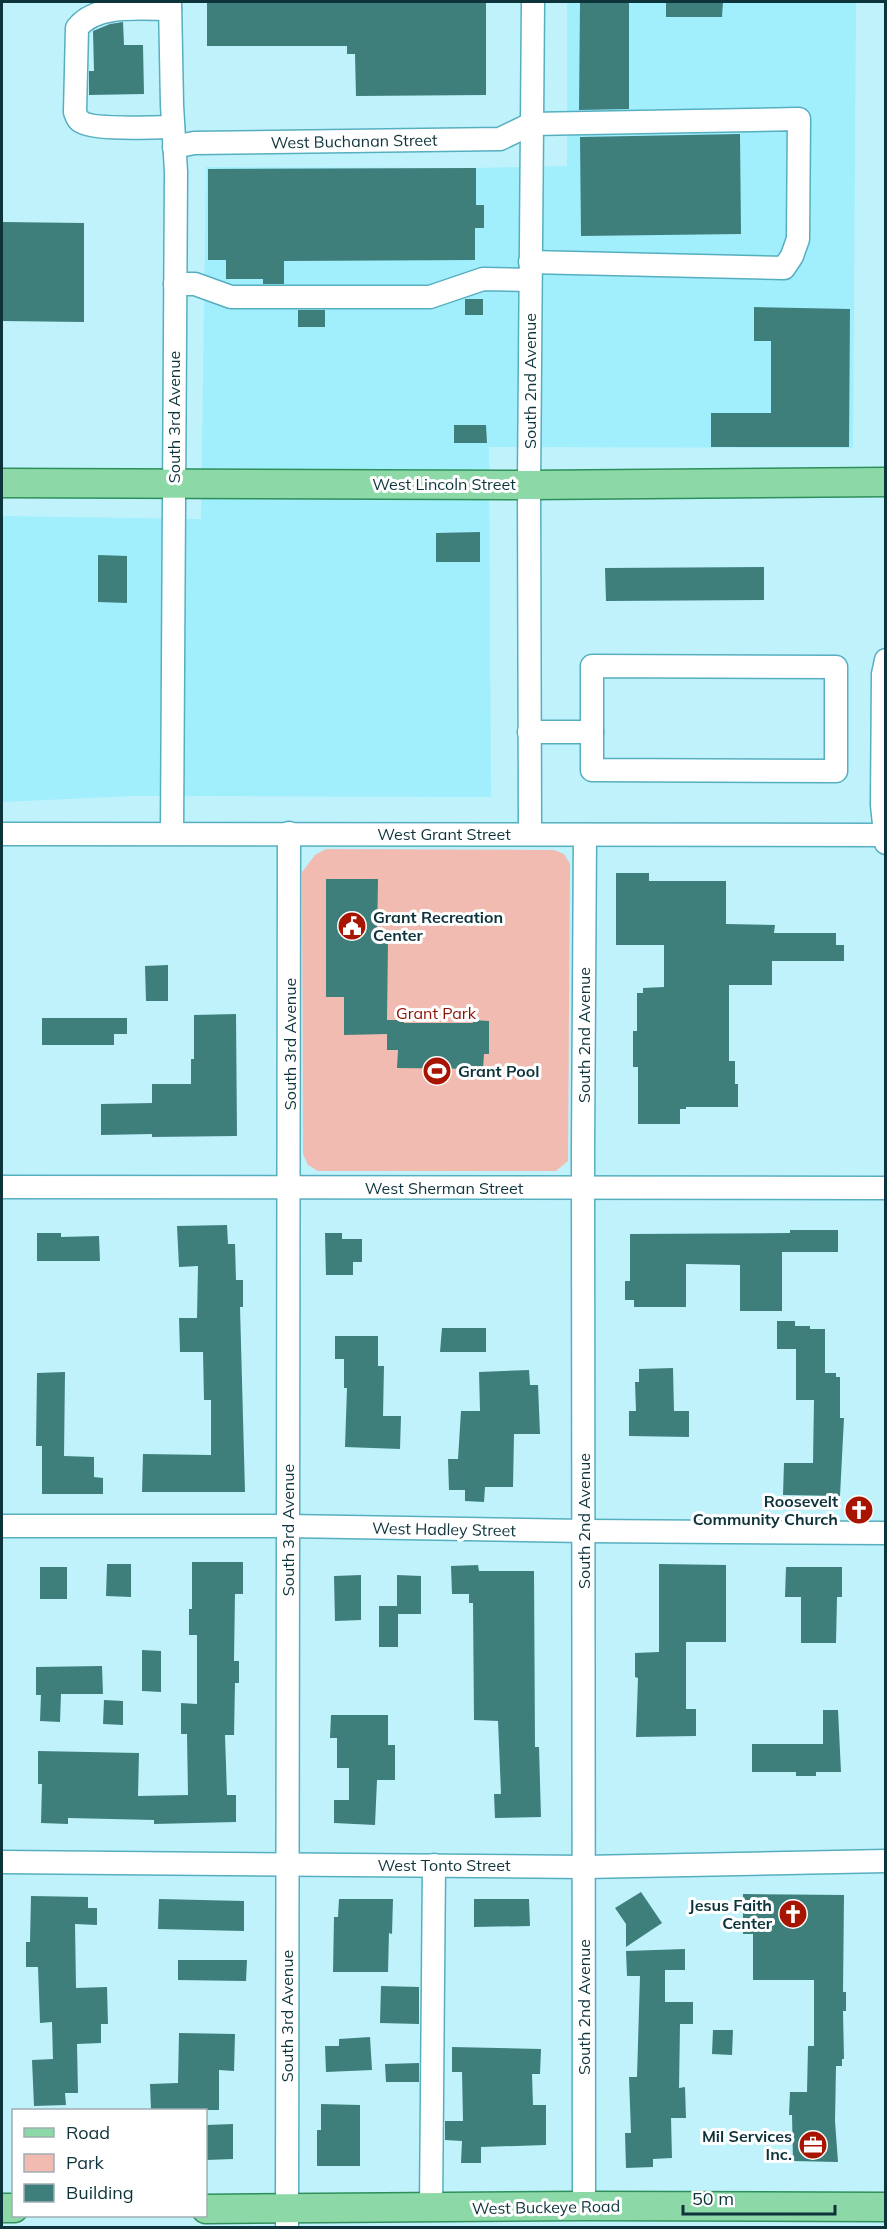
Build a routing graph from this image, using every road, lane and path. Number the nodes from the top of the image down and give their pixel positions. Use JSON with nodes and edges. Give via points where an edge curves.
{"nodes":[{"id":1,"x":533,"y":2,"type":"edge"},
{"id":2,"x":170,"y":5,"type":"edge"},
{"id":3,"x":531,"y":124,"type":"junction"},
{"id":4,"x":174,"y":137,"type":"junction"},
{"id":5,"x":530,"y":271,"type":"junction"},
{"id":6,"x":175,"y":284,"type":"junction"},
{"id":7,"x":885,"y":482,"type":"edge"},
{"id":8,"x":2,"y":483,"type":"edge"},
{"id":9,"x":173,"y":483,"type":"junction"},
{"id":10,"x":529,"y":485,"type":"junction"},
{"id":11,"x":885,"y":660,"type":"edge"},
{"id":12,"x":529,"y":732,"type":"junction"},
{"id":13,"x":592,"y":732,"type":"junction"},
{"id":14,"x":172,"y":833,"type":"junction"},
{"id":15,"x":289,"y":833,"type":"junction"},
{"id":16,"x":530,"y":833,"type":"junction"},
{"id":17,"x":2,"y":834,"type":"edge"},
{"id":18,"x":585,"y":835,"type":"junction"},
{"id":19,"x":885,"y":835,"type":"edge"},
{"id":20,"x":885,"y":843,"type":"edge"},
{"id":21,"x":2,"y":1187,"type":"edge"},
{"id":22,"x":290,"y":1187,"type":"junction"},
{"id":23,"x":885,"y":1188,"type":"edge"},
{"id":24,"x":583,"y":1189,"type":"junction"},
{"id":25,"x":2,"y":1526,"type":"edge"},
{"id":26,"x":288,"y":1526,"type":"junction"},
{"id":27,"x":584,"y":1531,"type":"junction"},
{"id":28,"x":885,"y":1533,"type":"edge"},
{"id":29,"x":885,"y":1861,"type":"edge"},
{"id":30,"x":2,"y":1862,"type":"edge"},
{"id":31,"x":287,"y":1865,"type":"junction"},
{"id":32,"x":434,"y":1865,"type":"junction"},
{"id":33,"x":584,"y":1867,"type":"junction"},
{"id":34,"x":584,"y":2206,"type":"junction"},
{"id":35,"x":885,"y":2207,"type":"edge"},
{"id":36,"x":431,"y":2208,"type":"junction"},
{"id":37,"x":207,"y":2209,"type":"edge"},
{"id":38,"x":287,"y":2218,"type":"edge"}],
"edges":[{"from":1,"to":3,"type":"street","name":"South 2nd Avenue"},
{"from":2,"to":4,"type":"street","name":"South 3rd Avenue"},
{"from":2,"to":4,"type":"street","name":"West Buchanan Street","via":[[110,11],[84,18],[76,28],[75,112],[79,121],[89,126],[144,128]]},
{"from":3,"to":4,"type":"street","name":"West Buchanan Street","via":[[500,138],[194,143]]},
{"from":3,"to":5,"type":"street","name":"South 2nd Avenue"},
{"from":3,"to":5,"type":"street","via":[[799,119],[798,239],[784,268]]},
{"from":4,"to":6,"type":"street","name":"South 3rd Avenue"},
{"from":5,"to":6,"type":"street","via":[[483,279],[430,297],[231,297],[195,284]]},
{"from":5,"to":10,"type":"street","name":"South 2nd Avenue"},
{"from":6,"to":9,"type":"street","name":"South 3rd Avenue"},
{"from":7,"to":10,"type":"main road","name":"West Lincoln Street"},
{"from":8,"to":9,"type":"main road","name":"West Lincoln Street"},
{"from":9,"to":10,"type":"main road","name":"West Lincoln Street"},
{"from":9,"to":14,"type":"street","name":"South 3rd Avenue"},
{"from":10,"to":12,"type":"street","name":"South 2nd Avenue"},
{"from":11,"to":19,"type":"street"},
{"from":12,"to":13,"type":"street"},
{"from":12,"to":16,"type":"street","name":"South 2nd Avenue"},
{"from":13,"to":13,"type":"street","via":[[592,770],[836,771],[836,667],[592,666]]},
{"from":14,"to":15,"type":"street","name":"West Grant Street"},
{"from":14,"to":17,"type":"street","name":"West Grant Street"},
{"from":15,"to":16,"type":"street","name":"West Grant Street"},
{"from":15,"to":22,"type":"street","name":"South 3rd Avenue"},
{"from":16,"to":18,"type":"street","name":"West Grant Street"},
{"from":18,"to":19,"type":"street","name":"West Grant Street"},
{"from":18,"to":24,"type":"street","name":"South 2nd Avenue"},
{"from":19,"to":20,"type":"street"},
{"from":21,"to":22,"type":"street","name":"West Sherman Street"},
{"from":22,"to":24,"type":"street","name":"West Sherman Street"},
{"from":22,"to":26,"type":"street","name":"South 3rd Avenue"},
{"from":23,"to":24,"type":"street","name":"West Sherman Street"},
{"from":24,"to":27,"type":"street","name":"South 2nd Avenue"},
{"from":25,"to":26,"type":"street","name":"West Hadley Street"},
{"from":26,"to":27,"type":"street","name":"West Hadley Street"},
{"from":26,"to":31,"type":"street","name":"South 3rd Avenue"},
{"from":27,"to":28,"type":"street","name":"West Hadley Street"},
{"from":27,"to":33,"type":"street","name":"South 2nd Avenue"},
{"from":29,"to":33,"type":"street","name":"West Tonto Street"},
{"from":30,"to":31,"type":"street","name":"West Tonto Street"},
{"from":31,"to":32,"type":"street","name":"West Tonto Street"},
{"from":31,"to":38,"type":"street","name":"South 3rd Avenue"},
{"from":32,"to":33,"type":"street","name":"West Tonto Street"},
{"from":32,"to":36,"type":"street"},
{"from":33,"to":34,"type":"street","name":"South 2nd Avenue"},
{"from":34,"to":35,"type":"main road","name":"West Buckeye Road"},
{"from":34,"to":36,"type":"main road","name":"West Buckeye Road"},
{"from":36,"to":38,"type":"main road","name":"West Buckeye Road"},
{"from":37,"to":38,"type":"main road","name":"West Buckeye Road"}]}
